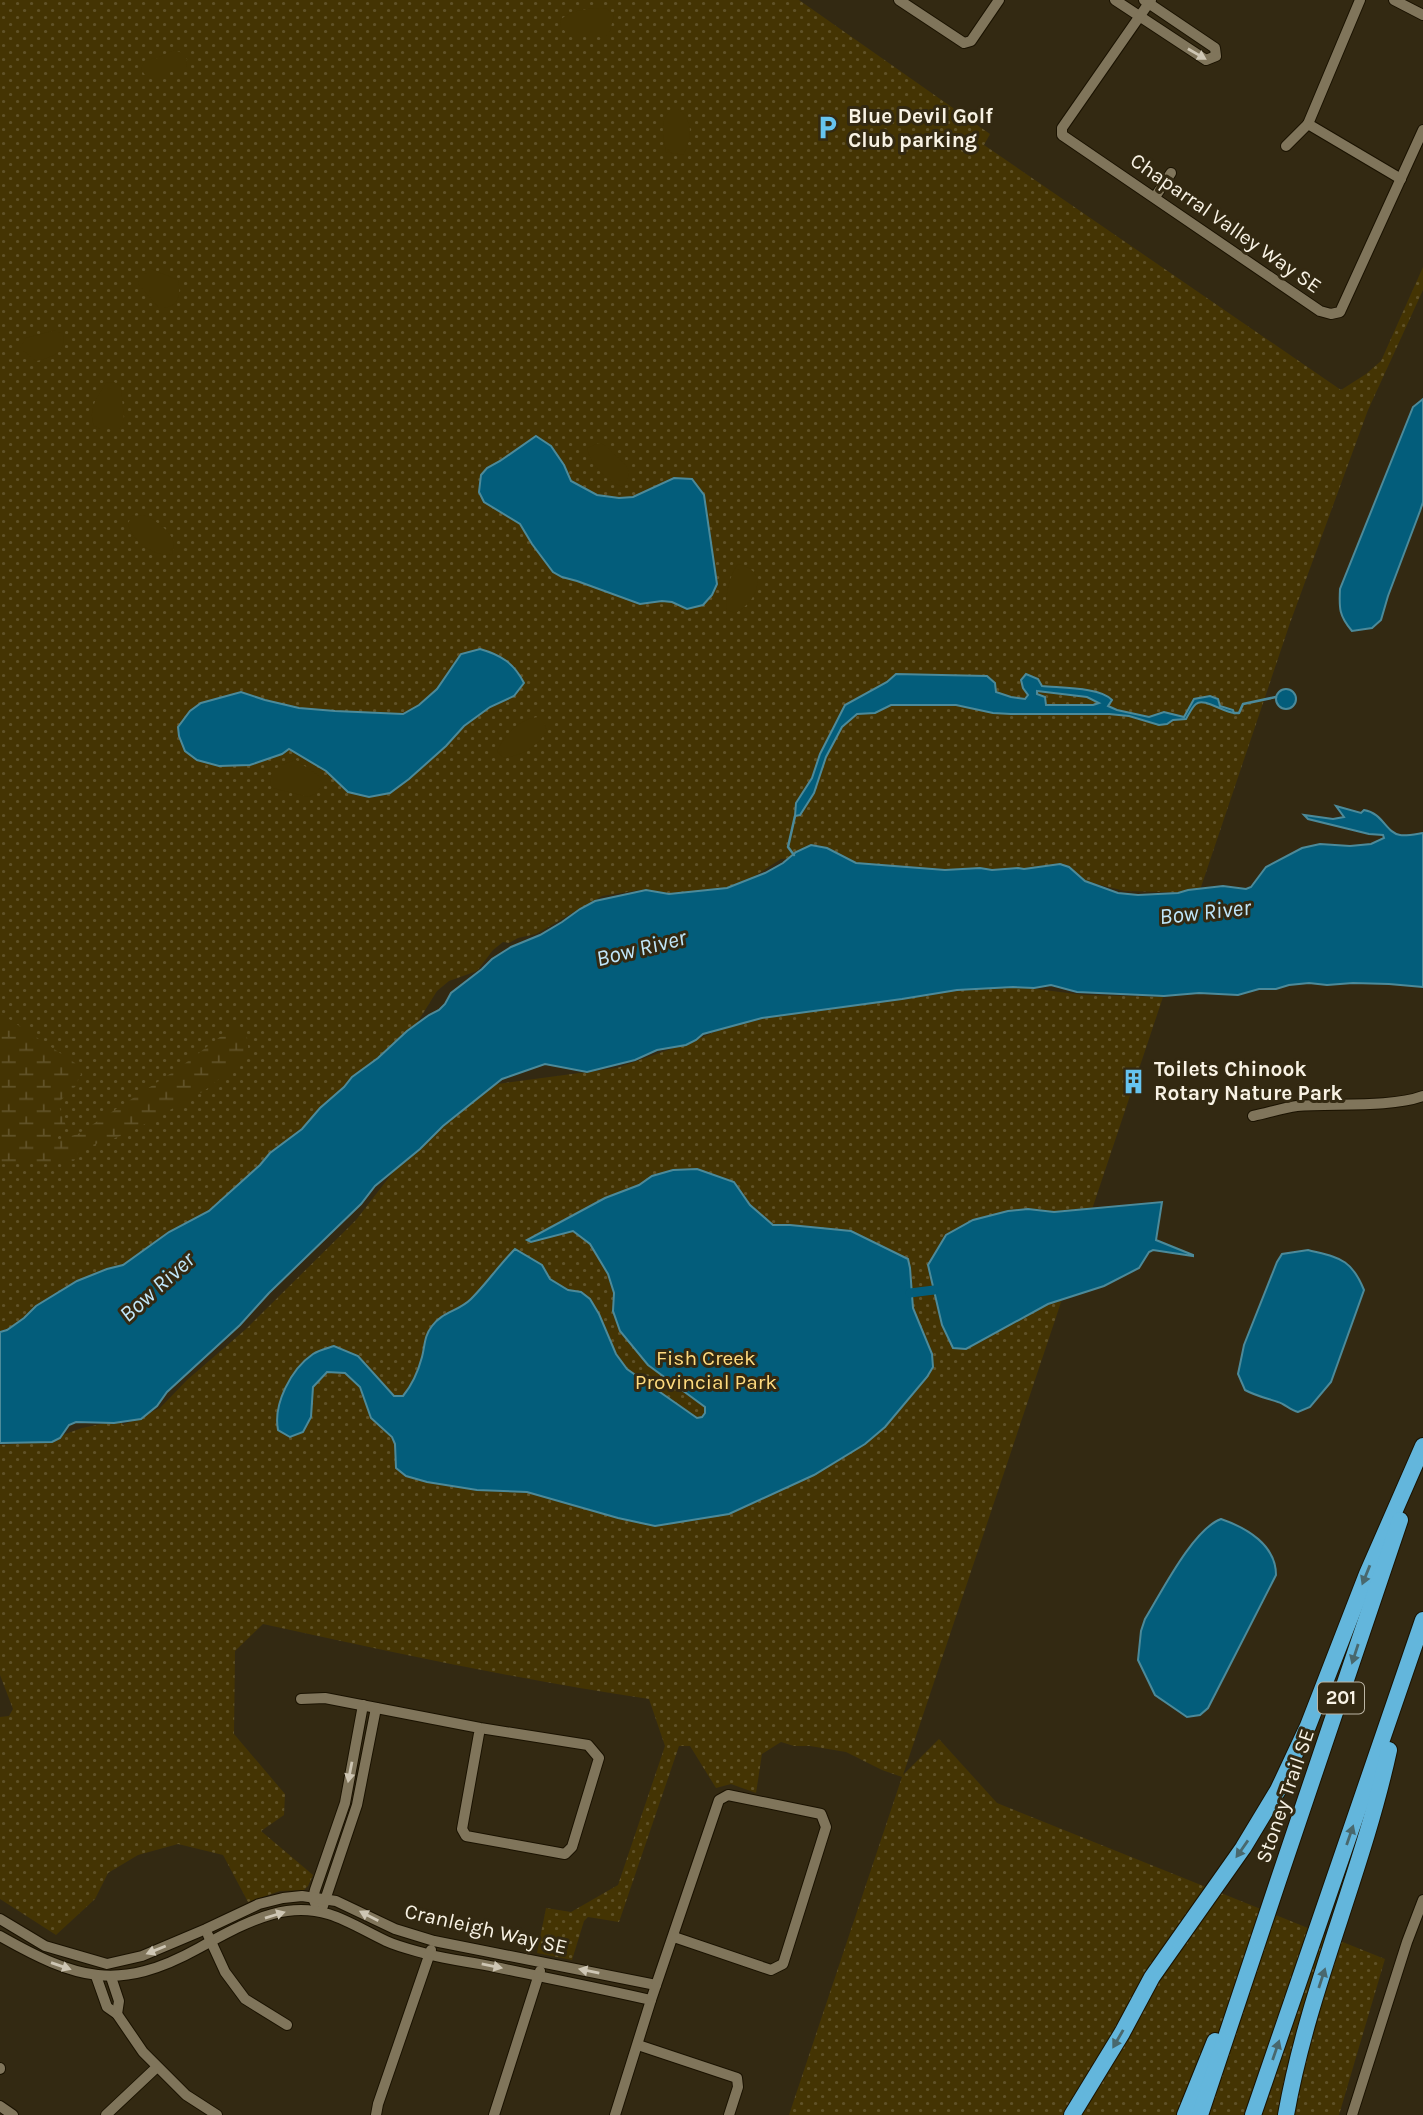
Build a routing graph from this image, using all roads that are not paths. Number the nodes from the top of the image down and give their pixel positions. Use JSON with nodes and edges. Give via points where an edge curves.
{"nodes":[{"id":1,"x":899,"y":0,"type":"edge"},
{"id":2,"x":999,"y":0,"type":"edge"},
{"id":3,"x":1115,"y":0,"type":"edge"},
{"id":4,"x":1360,"y":0,"type":"edge"},
{"id":5,"x":1394,"y":0,"type":"edge"},
{"id":6,"x":1148,"y":1,"type":"edge"},
{"id":7,"x":1423,"y":15,"type":"edge"},
{"id":8,"x":1140,"y":16,"type":"junction"},
{"id":9,"x":1308,"y":124,"type":"junction"},
{"id":10,"x":1423,"y":131,"type":"edge"},
{"id":11,"x":1286,"y":146,"type":"dead end"},
{"id":12,"x":1171,"y":173,"type":"dead end"},
{"id":13,"x":1401,"y":179,"type":"junction"},
{"id":14,"x":1155,"y":197,"type":"junction"},
{"id":15,"x":1423,"y":1096,"type":"edge"},
{"id":16,"x":1254,"y":1116,"type":"dead end"},
{"id":17,"x":1423,"y":1448,"type":"edge"},
{"id":18,"x":1423,"y":1620,"type":"edge"},
{"id":19,"x":1404,"y":1676,"type":"junction"},
{"id":20,"x":301,"y":1699,"type":"dead end"},
{"id":21,"x":369,"y":1706,"type":"junction"},
{"id":22,"x":480,"y":1728,"type":"junction"},
{"id":23,"x":345,"y":1802,"type":"junction"},
{"id":24,"x":357,"y":1805,"type":"junction"},
{"id":25,"x":313,"y":1898,"type":"junction"},
{"id":26,"x":326,"y":1900,"type":"junction"},
{"id":27,"x":1423,"y":1900,"type":"edge"},
{"id":28,"x":320,"y":1911,"type":"junction"},
{"id":29,"x":0,"y":1919,"type":"edge"},
{"id":30,"x":206,"y":1929,"type":"junction"},
{"id":31,"x":0,"y":1936,"type":"edge"},
{"id":32,"x":674,"y":1937,"type":"junction"},
{"id":33,"x":211,"y":1941,"type":"junction"},
{"id":34,"x":434,"y":1941,"type":"junction"},
{"id":35,"x":1255,"y":1945,"type":"junction"},
{"id":36,"x":429,"y":1955,"type":"junction"},
{"id":37,"x":543,"y":1962,"type":"junction"},
{"id":38,"x":96,"y":1976,"type":"junction"},
{"id":39,"x":539,"y":1976,"type":"junction"},
{"id":40,"x":111,"y":1977,"type":"junction"},
{"id":41,"x":656,"y":1985,"type":"junction"},
{"id":42,"x":650,"y":2000,"type":"junction"},
{"id":43,"x":117,"y":2014,"type":"junction"},
{"id":44,"x":286,"y":2025,"type":"dead end"},
{"id":45,"x":638,"y":2045,"type":"junction"},
{"id":46,"x":157,"y":2067,"type":"junction"},
{"id":47,"x":0,"y":2106,"type":"edge"},
{"id":48,"x":13,"y":2115,"type":"edge"},
{"id":49,"x":106,"y":2115,"type":"edge"},
{"id":50,"x":217,"y":2115,"type":"edge"},
{"id":51,"x":376,"y":2115,"type":"edge"},
{"id":52,"x":494,"y":2115,"type":"edge"},
{"id":53,"x":615,"y":2115,"type":"edge"},
{"id":54,"x":729,"y":2115,"type":"edge"},
{"id":55,"x":1072,"y":2115,"type":"edge"},
{"id":56,"x":1185,"y":2115,"type":"edge"},
{"id":57,"x":1200,"y":2115,"type":"edge"},
{"id":58,"x":1254,"y":2115,"type":"edge"},
{"id":59,"x":1286,"y":2115,"type":"edge"},
{"id":60,"x":1352,"y":2115,"type":"edge"}],
"edges":[{"from":1,"to":2,"type":"street","via":[[964,43],[971,41]]},
{"from":3,"to":8,"type":"street"},
{"from":4,"to":9,"type":"street"},
{"from":5,"to":7,"type":"street"},
{"from":6,"to":8,"type":"street","name":"Chaparral Valley Way SE"},
{"from":8,"to":6,"type":"street","one_way":true,"via":[[1206,60],[1216,56],[1215,48]]},
{"from":8,"to":14,"type":"street","name":"Chaparral Valley Way SE","via":[[1062,128],[1062,135]]},
{"from":9,"to":11,"type":"street"},
{"from":9,"to":13,"type":"street"},
{"from":10,"to":13,"type":"street","name":"Chaparral Valley Way SE"},
{"from":12,"to":14,"type":"street"},
{"from":13,"to":14,"type":"street","name":"Chaparral Valley Way SE","via":[[1340,312],[1331,314],[1320,311]]},
{"from":15,"to":16,"type":"street","via":[[1294,1106]]},
{"from":17,"to":35,"type":"highway","name":"Stoney Trail SE","number":"201","one_way":true},
{"from":17,"to":55,"type":"highway","one_way":true,"via":[[1278,1790],[1152,1977]]},
{"from":18,"to":19,"type":"highway","number":"201"},
{"from":58,"to":19,"type":"highway","number":"201","one_way":true},
{"from":59,"to":19,"type":"highway","one_way":true,"via":[[1300,2048],[1385,1767]]},
{"from":20,"to":21,"type":"street"},
{"from":21,"to":22,"type":"street"},
{"from":21,"to":23,"type":"street","one_way":true},
{"from":21,"to":24,"type":"street"},
{"from":22,"to":22,"type":"street","via":[[462,1829],[466,1836],[565,1854],[572,1847],[599,1758],[588,1745]]},
{"from":23,"to":24,"type":"street"},
{"from":23,"to":25,"type":"street"},
{"from":24,"to":26,"type":"street"},
{"from":25,"to":26,"type":"street","name":"Cranleigh Way SE"},
{"from":25,"to":28,"type":"street"},
{"from":25,"to":30,"type":"street","name":"Cranleigh Way SE","via":[[258,1904]]},
{"from":26,"to":28,"type":"street"},
{"from":34,"to":26,"type":"street","name":"Cranleigh Way SE","one_way":true},
{"from":27,"to":60,"type":"street"},
{"from":33,"to":28,"type":"street","name":"Cranleigh Way SE","one_way":true,"via":[[284,1911]]},
{"from":28,"to":36,"type":"street","name":"Cranleigh Way SE"},
{"from":30,"to":29,"type":"street","name":"Cranleigh Way SE","one_way":true,"via":[[142,1956],[107,1964],[45,1946]]},
{"from":30,"to":33,"type":"street"},
{"from":31,"to":38,"type":"street","name":"Cranleigh Way SE","one_way":true,"via":[[45,1961]]},
{"from":32,"to":32,"type":"street","via":[[719,1800],[728,1796],[821,1814],[826,1827],[783,1964],[771,1970]]},
{"from":32,"to":41,"type":"street"},
{"from":33,"to":40,"type":"street","name":"Cranleigh Way SE","via":[[150,1969]]},
{"from":33,"to":44,"type":"street","via":[[225,1972],[245,1999]]},
{"from":34,"to":36,"type":"street"},
{"from":34,"to":37,"type":"street","name":"Cranleigh Way SE"},
{"from":35,"to":56,"type":"highway"},
{"from":35,"to":57,"type":"highway","name":"Stoney Trail SE","number":"201"},
{"from":36,"to":39,"type":"street","name":"Cranleigh Way SE","one_way":true},
{"from":36,"to":51,"type":"street"},
{"from":37,"to":39,"type":"street"},
{"from":41,"to":37,"type":"street","name":"Cranleigh Way SE","one_way":true},
{"from":38,"to":40,"type":"street","name":"Cranleigh Way SE"},
{"from":38,"to":43,"type":"street","via":[[107,2007]]},
{"from":39,"to":42,"type":"street","name":"Cranleigh Way SE"},
{"from":39,"to":52,"type":"street"},
{"from":40,"to":43,"type":"street"},
{"from":41,"to":42,"type":"street"},
{"from":42,"to":45,"type":"street"},
{"from":43,"to":46,"type":"street"},
{"from":45,"to":53,"type":"street"},
{"from":45,"to":54,"type":"street","via":[[737,2078]]},
{"from":46,"to":49,"type":"street"},
{"from":46,"to":50,"type":"street"},
{"from":47,"to":48,"type":"street"}]}
